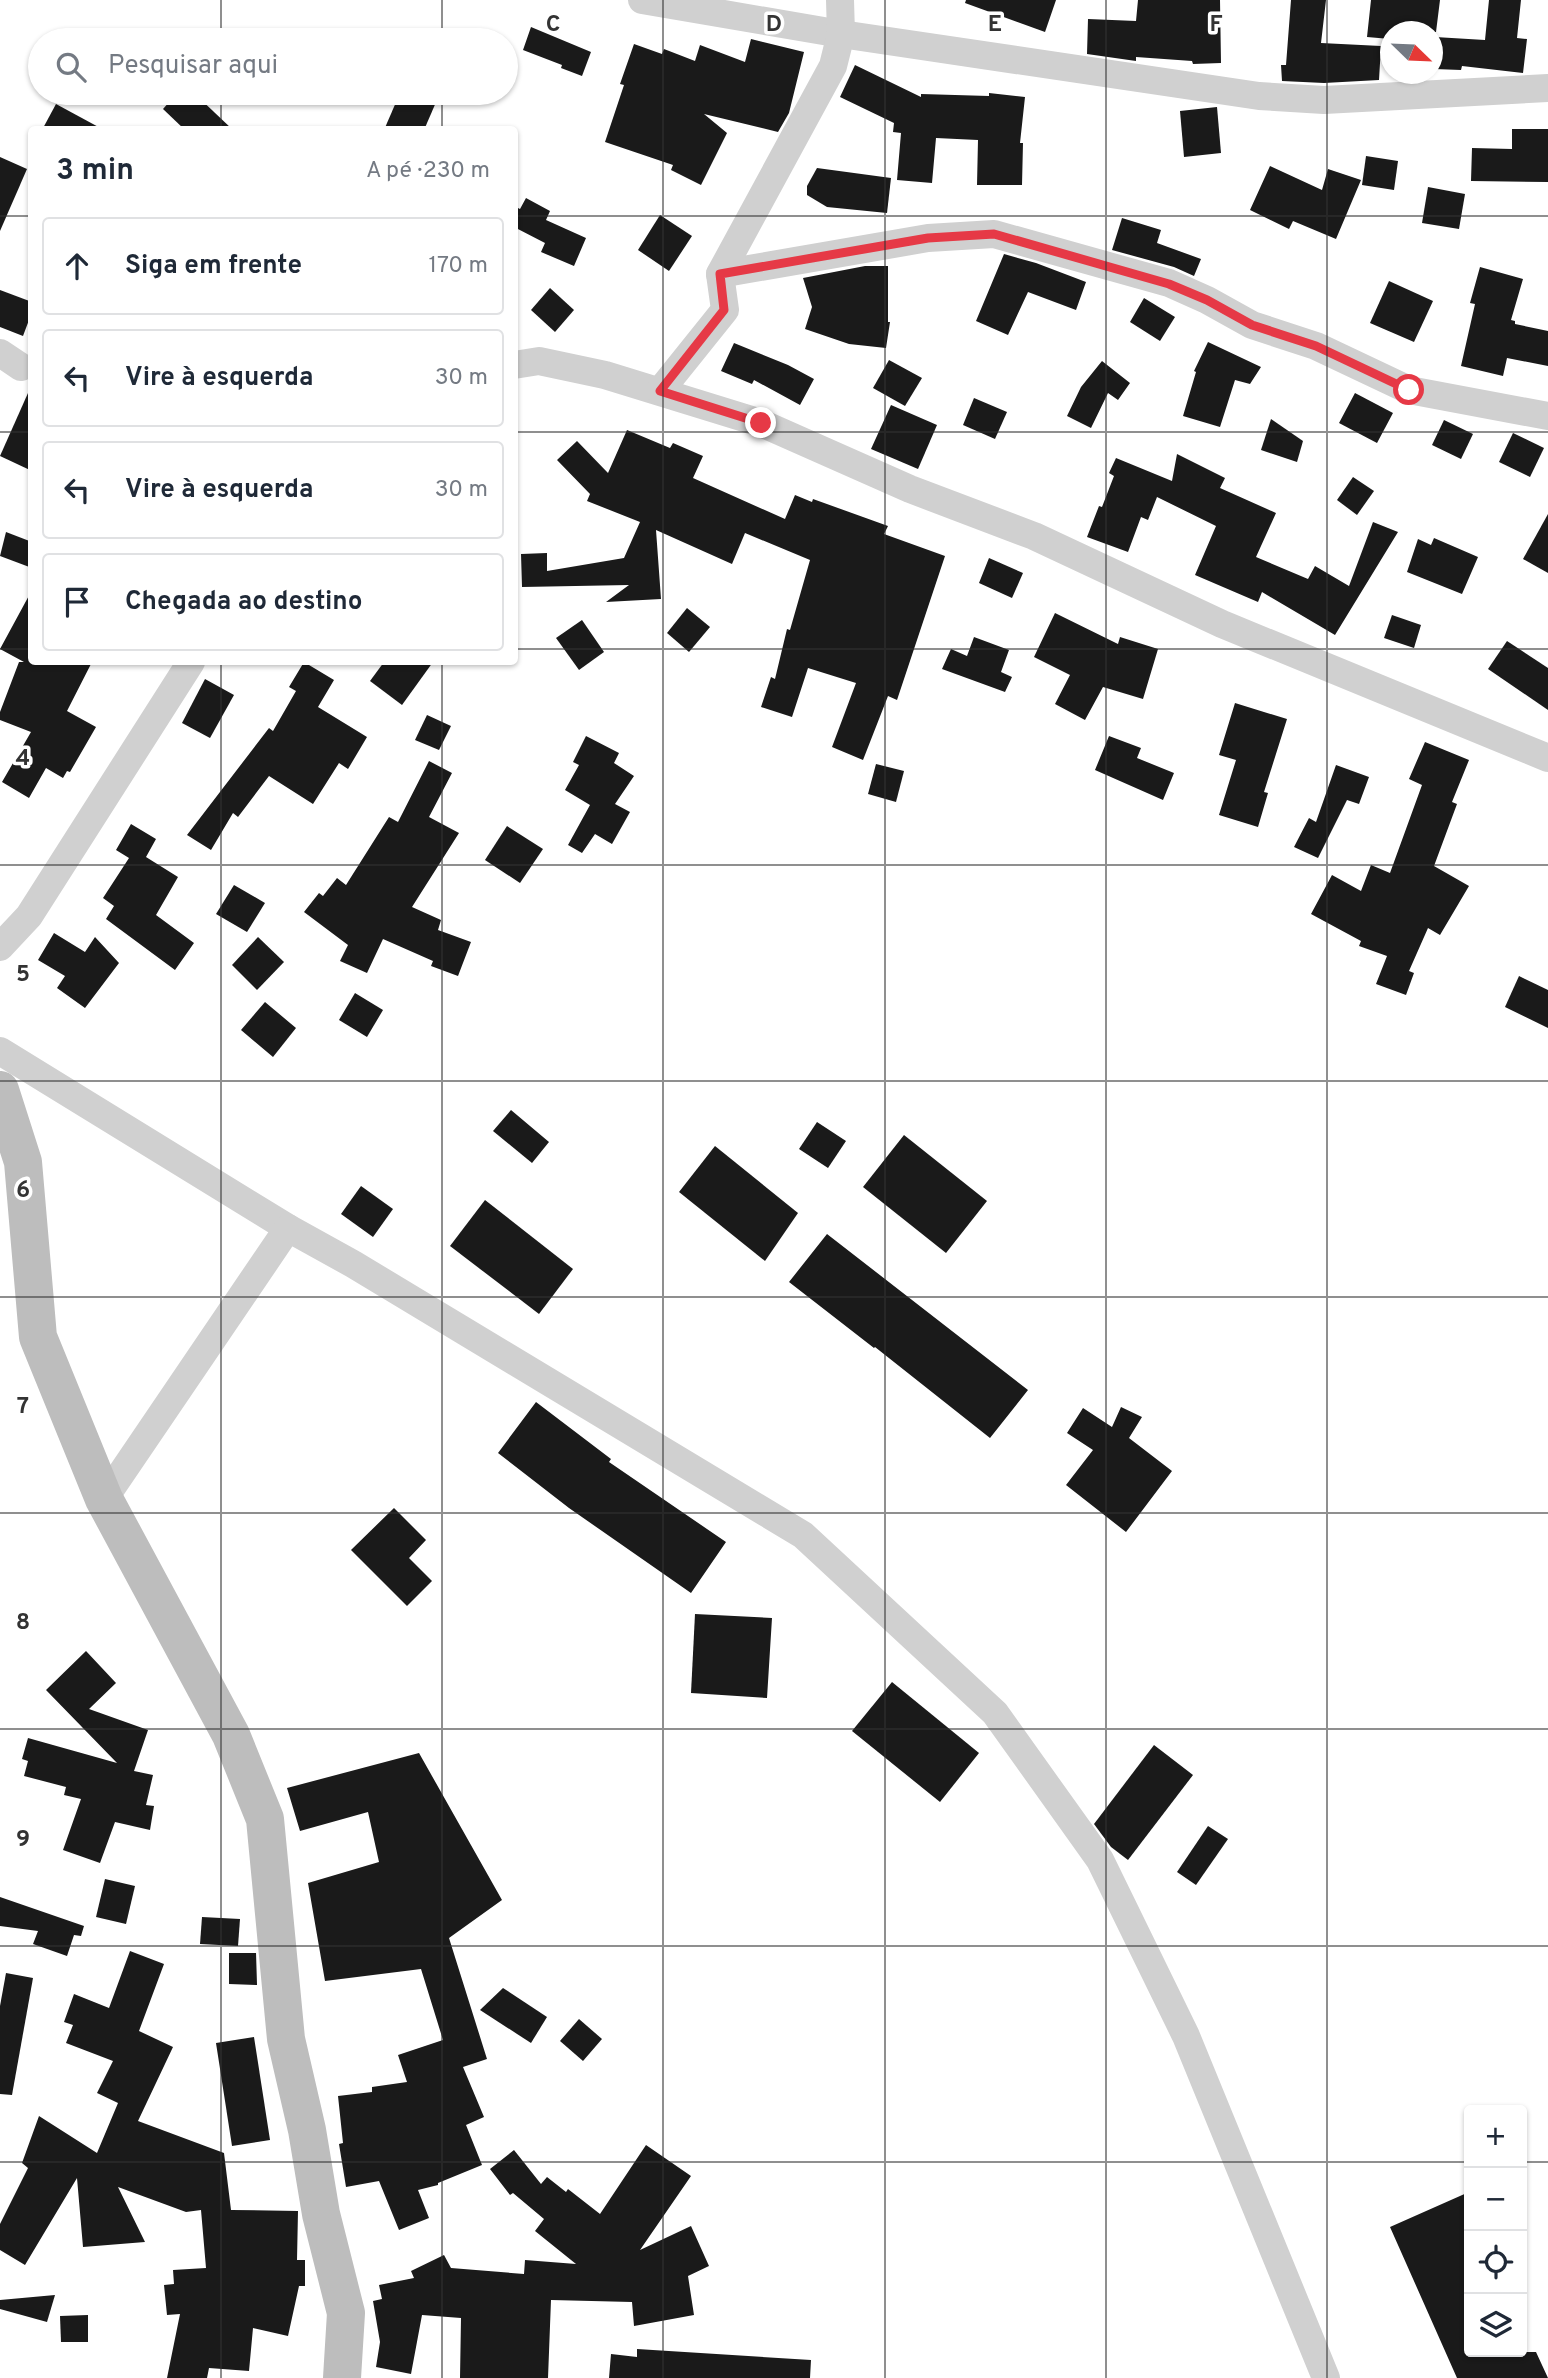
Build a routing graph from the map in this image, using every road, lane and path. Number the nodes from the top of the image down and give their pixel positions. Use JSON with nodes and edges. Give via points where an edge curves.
{"nodes":[{"id":1,"x":642,"y":0,"type":"edge"},
{"id":2,"x":840,"y":0,"type":"edge"},
{"id":3,"x":841,"y":34,"type":"junction"},
{"id":4,"x":1548,"y":88,"type":"edge"},
{"id":5,"x":720,"y":274,"type":"junction"},
{"id":6,"x":518,"y":364,"type":"edge"},
{"id":7,"x":660,"y":391,"type":"junction"},
{"id":8,"x":1548,"y":416,"type":"edge"},
{"id":9,"x":189,"y":665,"type":"edge"},
{"id":10,"x":1548,"y":758,"type":"edge"},
{"id":11,"x":0,"y":947,"type":"edge"},
{"id":12,"x":0,"y":1051,"type":"edge"},
{"id":13,"x":0,"y":1090,"type":"edge"},
{"id":14,"x":288,"y":1228,"type":"junction"},
{"id":15,"x":104,"y":1499,"type":"junction"},
{"id":16,"x":345,"y":2375,"type":"edge"},
{"id":17,"x":1326,"y":2378,"type":"edge"}],
"edges":[{"from":1,"to":3,"type":"street"},
{"from":2,"to":3,"type":"street"},
{"from":3,"to":4,"type":"street","via":[[1259,96],[1324,100]]},
{"from":3,"to":5,"type":"street","via":[[833,66]]},
{"from":5,"to":7,"type":"street","via":[[724,310]]},
{"from":5,"to":8,"type":"street","via":[[928,238],[994,234],[1169,284],[1252,325],[1316,346],[1409,390]]},
{"from":6,"to":7,"type":"street","via":[[539,361]]},
{"from":7,"to":10,"type":"street","via":[[761,423],[910,489],[1034,536],[1222,624]]},
{"from":9,"to":11,"type":"street","via":[[29,916]]},
{"from":12,"to":14,"type":"street"},
{"from":13,"to":15,"type":"street","via":[[23,1162],[38,1337]]},
{"from":14,"to":15,"type":"street"},
{"from":14,"to":17,"type":"street","via":[[803,1535],[995,1713],[1100,1860],[1186,2036]]},
{"from":15,"to":16,"type":"street","via":[[230,1735],[265,1819],[286,2039],[346,2313]]}]}
